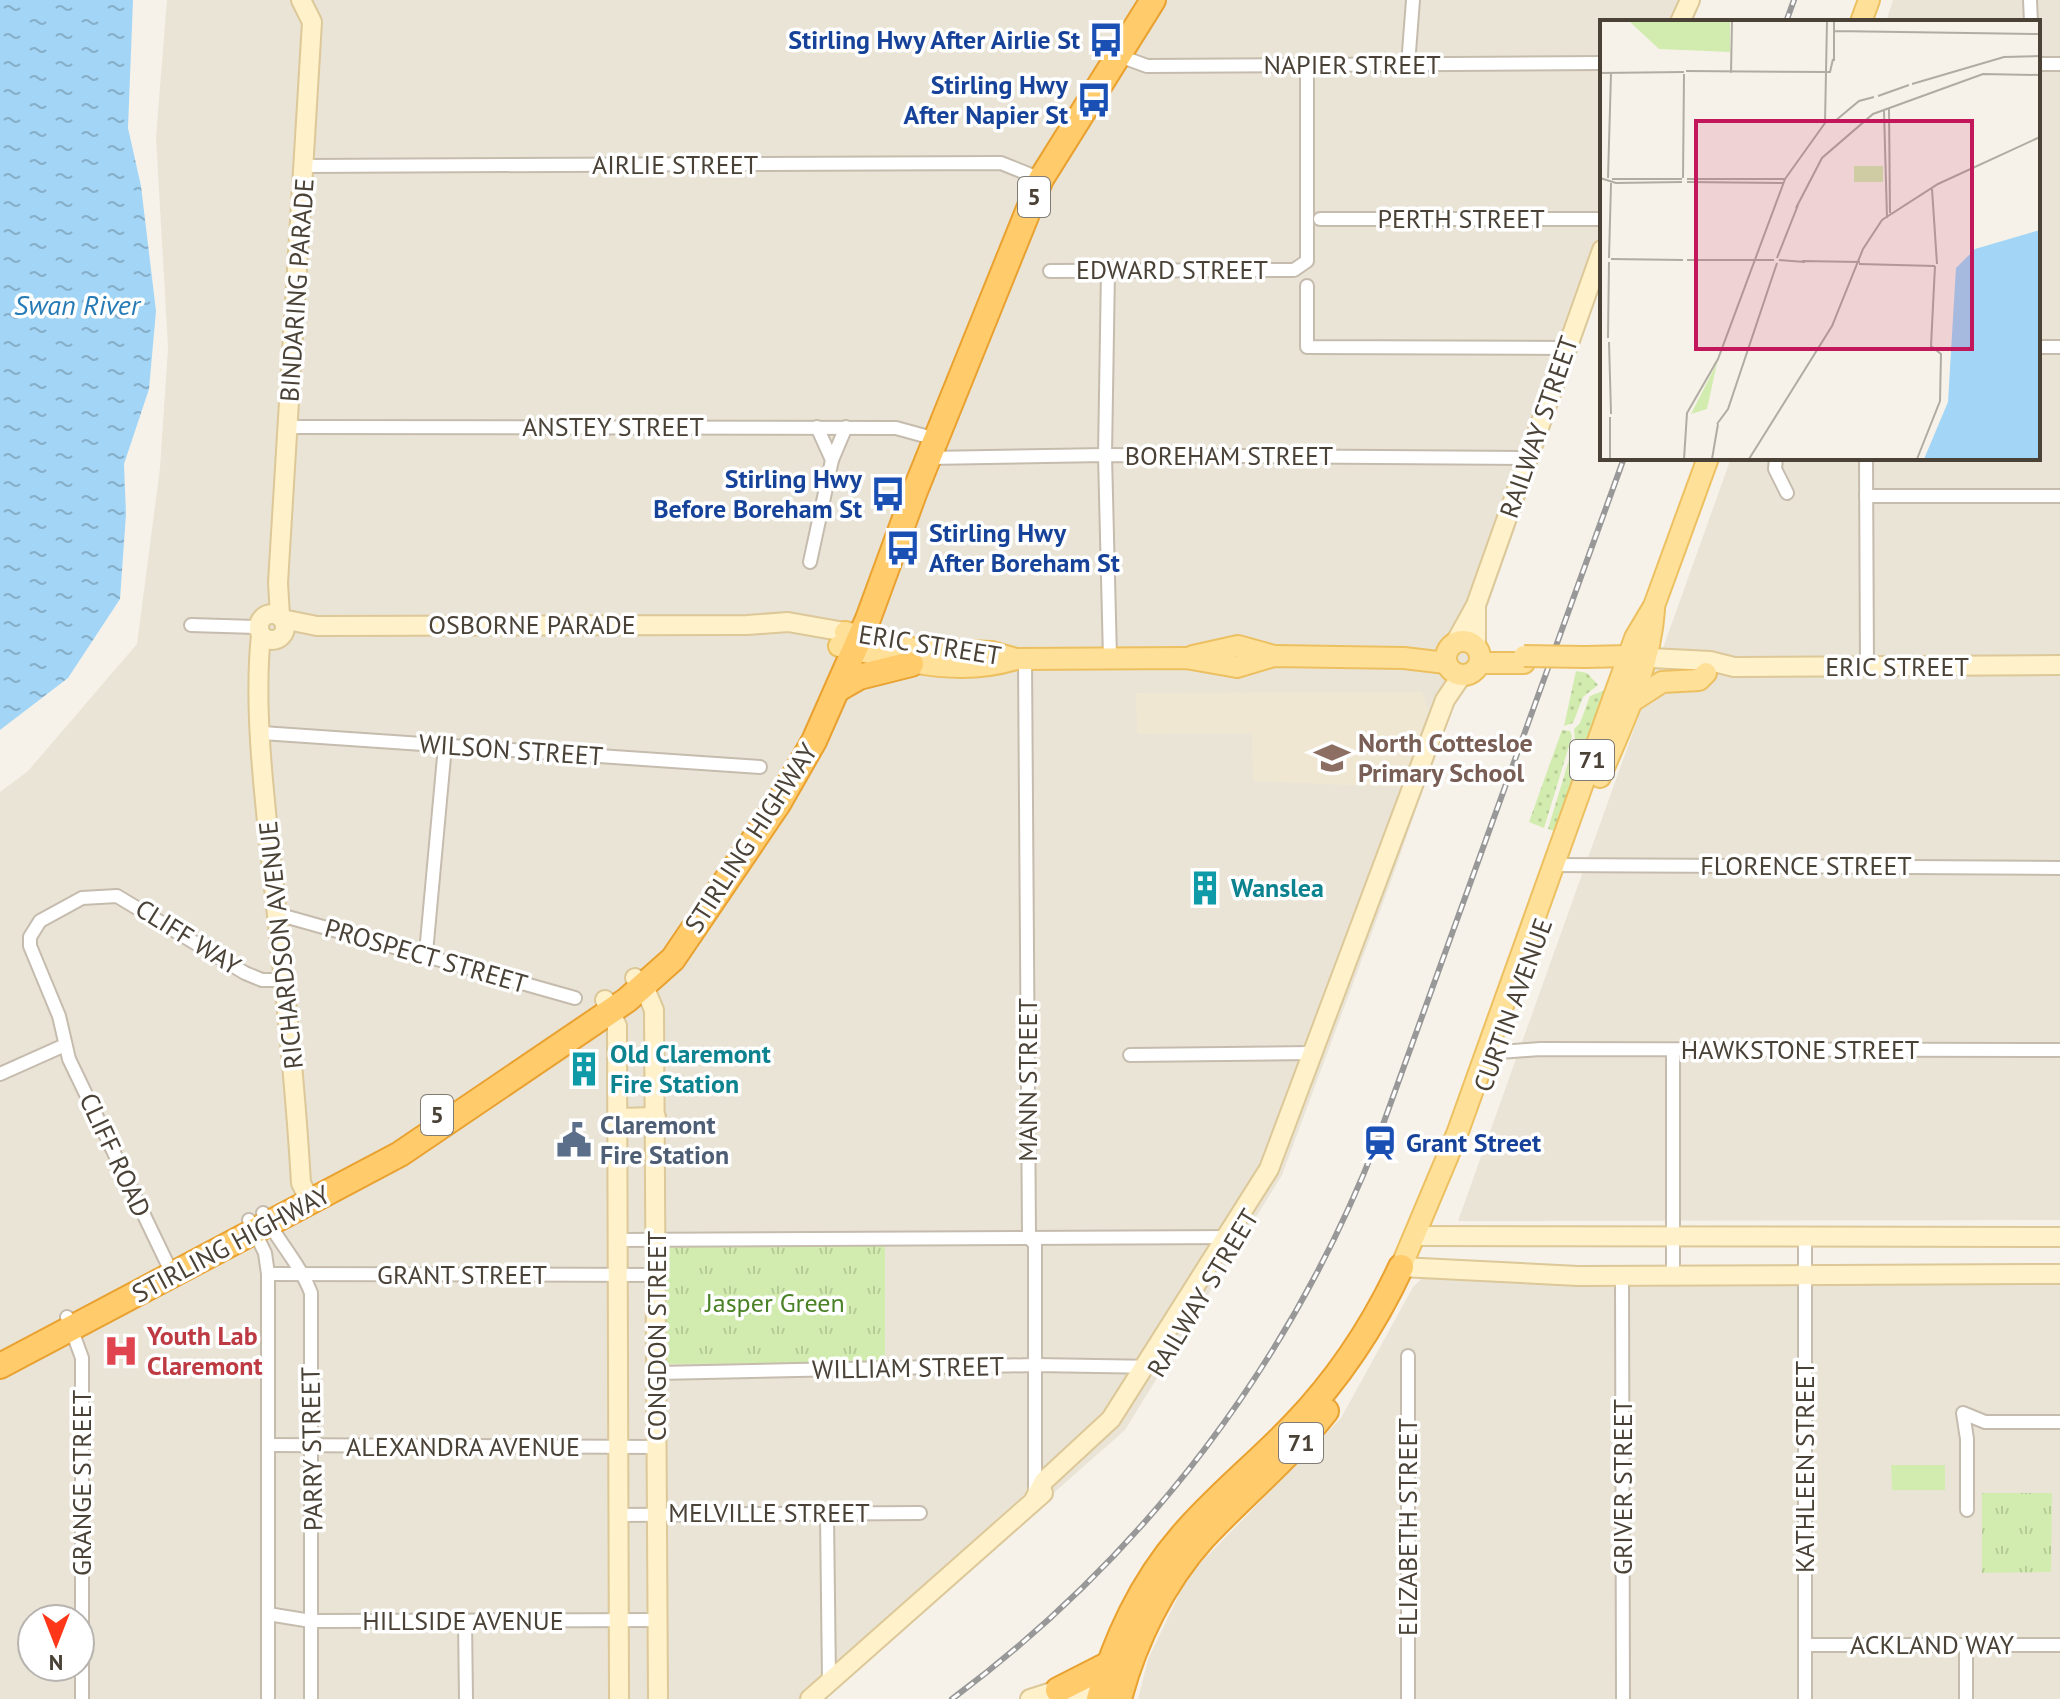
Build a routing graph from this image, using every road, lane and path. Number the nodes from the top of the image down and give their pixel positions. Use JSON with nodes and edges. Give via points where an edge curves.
{"nodes":[{"id":1,"x":301,"y":0,"type":"edge"},
{"id":2,"x":1138,"y":0,"type":"edge"},
{"id":3,"x":1153,"y":0,"type":"edge"},
{"id":4,"x":1413,"y":0,"type":"edge"},
{"id":5,"x":1690,"y":0,"type":"edge"},
{"id":6,"x":1869,"y":0,"type":"edge"},
{"id":7,"x":2030,"y":0,"type":"edge"},
{"id":8,"x":1682,"y":20,"type":"edge"},
{"id":9,"x":1862,"y":20,"type":"edge"},
{"id":10,"x":2031,"y":20,"type":"edge"},
{"id":11,"x":1112,"y":54,"type":"junction"},
{"id":12,"x":1600,"y":63,"type":"edge"},
{"id":13,"x":1408,"y":65,"type":"junction"},
{"id":14,"x":1307,"y":66,"type":"junction"},
{"id":15,"x":305,"y":166,"type":"junction"},
{"id":16,"x":1036,"y":176,"type":"junction"},
{"id":17,"x":1320,"y":219,"type":"dead end"},
{"id":18,"x":1600,"y":219,"type":"edge"},
{"id":19,"x":1600,"y":256,"type":"edge"},
{"id":20,"x":1108,"y":270,"type":"junction"},
{"id":21,"x":1050,"y":271,"type":"dead end"},
{"id":22,"x":1307,"y":286,"type":"dead end"},
{"id":23,"x":1567,"y":348,"type":"junction"},
{"id":24,"x":288,"y":427,"type":"junction"},
{"id":25,"x":817,"y":427,"type":"junction"},
{"id":26,"x":846,"y":427,"type":"junction"},
{"id":27,"x":932,"y":447,"type":"junction"},
{"id":28,"x":1105,"y":455,"type":"junction"},
{"id":29,"x":1529,"y":458,"type":"junction"},
{"id":30,"x":832,"y":460,"type":"junction"},
{"id":31,"x":1707,"y":460,"type":"edge"},
{"id":32,"x":1776,"y":460,"type":"edge"},
{"id":33,"x":1866,"y":460,"type":"edge"},
{"id":34,"x":1787,"y":493,"type":"dead end"},
{"id":35,"x":1866,"y":496,"type":"junction"},
{"id":36,"x":2060,"y":496,"type":"edge"},
{"id":37,"x":810,"y":562,"type":"dead end"},
{"id":38,"x":1476,"y":605,"type":"junction"},
{"id":39,"x":191,"y":625,"type":"dead end"},
{"id":40,"x":272,"y":626,"type":"junction"},
{"id":41,"x":850,"y":641,"type":"junction"},
{"id":42,"x":1479,"y":655,"type":"junction"},
{"id":43,"x":1110,"y":658,"type":"junction"},
{"id":44,"x":1021,"y":659,"type":"junction"},
{"id":45,"x":1451,"y":660,"type":"junction"},
{"id":46,"x":911,"y":664,"type":"junction"},
{"id":47,"x":1636,"y":664,"type":"junction"},
{"id":48,"x":2060,"y":665,"type":"edge"},
{"id":49,"x":1734,"y":667,"type":"junction"},
{"id":50,"x":1867,"y":667,"type":"junction"},
{"id":51,"x":1706,"y":673,"type":"junction"},
{"id":52,"x":838,"y":689,"type":"junction"},
{"id":53,"x":1631,"y":702,"type":"junction"},
{"id":54,"x":262,"y":733,"type":"junction"},
{"id":55,"x":445,"y":746,"type":"junction"},
{"id":56,"x":760,"y":767,"type":"dead end"},
{"id":57,"x":1558,"y":865,"type":"junction"},
{"id":58,"x":2060,"y":868,"type":"edge"},
{"id":59,"x":277,"y":914,"type":"junction"},
{"id":60,"x":426,"y":953,"type":"junction"},
{"id":61,"x":285,"y":980,"type":"junction"},
{"id":62,"x":639,"y":983,"type":"junction"},
{"id":63,"x":575,"y":998,"type":"dead end"},
{"id":64,"x":608,"y":1005,"type":"junction"},
{"id":65,"x":65,"y":1045,"type":"junction"},
{"id":66,"x":1492,"y":1048,"type":"junction"},
{"id":67,"x":1673,"y":1050,"type":"junction"},
{"id":68,"x":2060,"y":1050,"type":"edge"},
{"id":69,"x":1313,"y":1053,"type":"junction"},
{"id":70,"x":1130,"y":1055,"type":"dead end"},
{"id":71,"x":0,"y":1074,"type":"edge"},
{"id":72,"x":656,"y":1117,"type":"junction"},
{"id":73,"x":617,"y":1118,"type":"junction"},
{"id":74,"x":305,"y":1191,"type":"junction"},
{"id":75,"x":259,"y":1222,"type":"junction"},
{"id":76,"x":1674,"y":1234,"type":"junction"},
{"id":77,"x":1805,"y":1235,"type":"junction"},
{"id":78,"x":1421,"y":1236,"type":"junction"},
{"id":79,"x":1232,"y":1237,"type":"junction"},
{"id":80,"x":2060,"y":1237,"type":"edge"},
{"id":81,"x":1029,"y":1238,"type":"junction"},
{"id":82,"x":618,"y":1240,"type":"junction"},
{"id":83,"x":657,"y":1240,"type":"junction"},
{"id":84,"x":167,"y":1263,"type":"junction"},
{"id":85,"x":1407,"y":1269,"type":"junction"},
{"id":86,"x":268,"y":1274,"type":"junction"},
{"id":87,"x":304,"y":1274,"type":"junction"},
{"id":88,"x":2060,"y":1274,"type":"edge"},
{"id":89,"x":618,"y":1275,"type":"junction"},
{"id":90,"x":657,"y":1275,"type":"junction"},
{"id":91,"x":1622,"y":1275,"type":"junction"},
{"id":92,"x":1673,"y":1275,"type":"junction"},
{"id":93,"x":1805,"y":1275,"type":"junction"},
{"id":94,"x":70,"y":1322,"type":"junction"},
{"id":95,"x":0,"y":1350,"type":"edge"},
{"id":96,"x":1408,"y":1356,"type":"dead end"},
{"id":97,"x":1035,"y":1365,"type":"junction"},
{"id":98,"x":0,"y":1366,"type":"edge"},
{"id":99,"x":1153,"y":1367,"type":"junction"},
{"id":100,"x":658,"y":1373,"type":"junction"},
{"id":101,"x":2060,"y":1422,"type":"edge"},
{"id":102,"x":268,"y":1445,"type":"junction"},
{"id":103,"x":311,"y":1446,"type":"junction"},
{"id":104,"x":619,"y":1447,"type":"junction"},
{"id":105,"x":658,"y":1447,"type":"junction"},
{"id":106,"x":1035,"y":1498,"type":"junction"},
{"id":107,"x":1967,"y":1510,"type":"dead end"},
{"id":108,"x":658,"y":1512,"type":"junction"},
{"id":109,"x":920,"y":1513,"type":"dead end"},
{"id":110,"x":827,"y":1514,"type":"junction"},
{"id":111,"x":619,"y":1515,"type":"junction"},
{"id":112,"x":268,"y":1614,"type":"junction"},
{"id":113,"x":619,"y":1620,"type":"junction"},
{"id":114,"x":659,"y":1620,"type":"junction"},
{"id":115,"x":311,"y":1621,"type":"junction"},
{"id":116,"x":465,"y":1621,"type":"junction"},
{"id":117,"x":1805,"y":1645,"type":"junction"},
{"id":118,"x":1966,"y":1645,"type":"junction"},
{"id":119,"x":2060,"y":1645,"type":"edge"},
{"id":120,"x":1109,"y":1664,"type":"junction"},
{"id":121,"x":829,"y":1681,"type":"junction"},
{"id":122,"x":1058,"y":1690,"type":"junction"},
{"id":123,"x":1109,"y":1698,"type":"edge"},
{"id":124,"x":82,"y":1699,"type":"edge"},
{"id":125,"x":268,"y":1699,"type":"edge"},
{"id":126,"x":311,"y":1699,"type":"edge"},
{"id":127,"x":466,"y":1699,"type":"edge"},
{"id":128,"x":619,"y":1699,"type":"edge"},
{"id":129,"x":658,"y":1699,"type":"edge"},
{"id":130,"x":810,"y":1699,"type":"edge"},
{"id":131,"x":1030,"y":1699,"type":"edge"},
{"id":132,"x":1408,"y":1699,"type":"edge"},
{"id":133,"x":1623,"y":1699,"type":"edge"},
{"id":134,"x":1805,"y":1699,"type":"edge"},
{"id":135,"x":1966,"y":1699,"type":"edge"}],
"edges":[{"from":1,"to":15,"type":"street","name":"BINDARING PARADE","via":[[312,22]]},
{"from":2,"to":11,"type":"highway","name":"STIRLING HIGHWAY","number":"5"},
{"from":3,"to":11,"type":"highway","name":"STIRLING HIGHWAY","number":"5"},
{"from":4,"to":13,"type":"street"},
{"from":5,"to":8,"type":"street"},
{"from":6,"to":9,"type":"main road"},
{"from":7,"to":10,"type":"street"},
{"from":11,"to":14,"type":"street","name":"NAPIER STREET","via":[[1147,66]]},
{"from":11,"to":16,"type":"highway","name":"STIRLING HIGHWAY","number":"5"},
{"from":12,"to":13,"type":"street","name":"NAPIER STREET"},
{"from":13,"to":14,"type":"street","name":"NAPIER STREET"},
{"from":14,"to":20,"type":"street","name":"EDWARD STREET","via":[[1307,261],[1294,270]]},
{"from":15,"to":16,"type":"street","name":"AIRLIE STREET","via":[[989,163]]},
{"from":15,"to":24,"type":"street","name":"BINDARING PARADE"},
{"from":16,"to":27,"type":"highway","name":"STIRLING HIGHWAY","number":"5"},
{"from":17,"to":18,"type":"street","name":"PERTH STREET"},
{"from":19,"to":23,"type":"street","name":"RAILWAY STREET"},
{"from":20,"to":21,"type":"street","name":"EDWARD STREET"},
{"from":20,"to":28,"type":"street"},
{"from":22,"to":23,"type":"street","via":[[1307,347]]},
{"from":23,"to":29,"type":"street","name":"RAILWAY STREET"},
{"from":24,"to":25,"type":"street","name":"ANSTEY STREET"},
{"from":24,"to":40,"type":"street","name":"BINDARING PARADE"},
{"from":25,"to":26,"type":"street","name":"ANSTEY STREET"},
{"from":25,"to":30,"type":"street"},
{"from":26,"to":27,"type":"street","name":"ANSTEY STREET","via":[[896,428]]},
{"from":26,"to":30,"type":"street"},
{"from":27,"to":28,"type":"street","name":"BOREHAM STREET"},
{"from":27,"to":41,"type":"highway","name":"STIRLING HIGHWAY","number":"5"},
{"from":28,"to":29,"type":"street","name":"BOREHAM STREET"},
{"from":28,"to":43,"type":"street"},
{"from":29,"to":38,"type":"street","name":"RAILWAY STREET"},
{"from":30,"to":37,"type":"street"},
{"from":31,"to":47,"type":"main road","name":"CURTIN AVENUE","via":[[1654,606],[1635,638]]},
{"from":32,"to":34,"type":"street","via":[[1773,480]]},
{"from":33,"to":35,"type":"street"},
{"from":35,"to":36,"type":"street"},
{"from":35,"to":50,"type":"street"},
{"from":38,"to":42,"type":"street","name":"RAILWAY STREET"},
{"from":38,"to":45,"type":"street","name":"RAILWAY STREET"},
{"from":39,"to":40,"type":"street","name":"OSBORNE PARADE"},
{"from":40,"to":41,"type":"street","name":"OSBORNE PARADE","via":[[779,621]]},
{"from":40,"to":54,"type":"street","name":"RICHARDSON AVENUE","via":[[261,699]]},
{"from":41,"to":44,"type":"main road","name":"ERIC STREET"},
{"from":41,"to":46,"type":"main road","name":"ERIC STREET"},
{"from":41,"to":52,"type":"highway","name":"STIRLING HIGHWAY","number":"5"},
{"from":41,"to":62,"type":"highway","name":"STIRLING HIGHWAY","number":"5","via":[[779,779]]},
{"from":42,"to":45,"type":"main road","name":"ERIC STREET","via":[[1466,641]]},
{"from":42,"to":45,"type":"main road","via":[[1471,674]]},
{"from":42,"to":47,"type":"main road","name":"ERIC STREET"},
{"from":43,"to":44,"type":"main road","name":"ERIC STREET"},
{"from":43,"to":45,"type":"main road","name":"ERIC STREET","via":[[1186,658],[1237,667],[1274,656]]},
{"from":44,"to":46,"type":"main road","name":"ERIC STREET","via":[[992,666]]},
{"from":44,"to":81,"type":"street","name":"MANN STREET"},
{"from":45,"to":69,"type":"street","name":"RAILWAY STREET","via":[[1445,700]]},
{"from":46,"to":52,"type":"highway","via":[[866,675]]},
{"from":47,"to":49,"type":"street","name":"ERIC STREET","via":[[1710,661]]},
{"from":47,"to":51,"type":"street","name":"ERIC STREET"},
{"from":47,"to":53,"type":"main road","name":"CURTIN AVENUE","number":"71"},
{"from":47,"to":57,"type":"main road","name":"CURTIN AVENUE","number":"71"},
{"from":48,"to":50,"type":"street","name":"ERIC STREET"},
{"from":49,"to":50,"type":"street","name":"ERIC STREET"},
{"from":49,"to":51,"type":"street","name":"ERIC STREET"},
{"from":51,"to":53,"type":"main road","via":[[1699,680],[1655,685]]},
{"from":52,"to":62,"type":"highway","name":"STIRLING HIGHWAY","number":"5","via":[[778,804],[673,959]]},
{"from":53,"to":57,"type":"main road","name":"CURTIN AVENUE","number":"71"},
{"from":54,"to":55,"type":"street","name":"WILSON STREET"},
{"from":54,"to":59,"type":"street","name":"RICHARDSON AVENUE"},
{"from":55,"to":56,"type":"street","name":"WILSON STREET"},
{"from":55,"to":60,"type":"street"},
{"from":57,"to":58,"type":"street","name":"FLORENCE STREET"},
{"from":57,"to":66,"type":"main road","name":"CURTIN AVENUE","number":"71"},
{"from":59,"to":60,"type":"street","name":"PROSPECT STREET"},
{"from":59,"to":61,"type":"street","name":"RICHARDSON AVENUE"},
{"from":60,"to":63,"type":"street","name":"PROSPECT STREET"},
{"from":61,"to":65,"type":"street","name":"CLIFF WAY","via":[[245,973],[124,898],[89,896],[40,921],[30,937]]},
{"from":61,"to":74,"type":"street","name":"RICHARDSON AVENUE"},
{"from":62,"to":64,"type":"highway","name":"STIRLING HIGHWAY","number":"5"},
{"from":62,"to":72,"type":"street","name":"CONGDON STREET","via":[[654,1010]]},
{"from":64,"to":73,"type":"street","name":"CONGDON STREET","via":[[617,1026]]},
{"from":64,"to":74,"type":"highway","name":"STIRLING HIGHWAY","number":"5","via":[[403,1137]]},
{"from":64,"to":75,"type":"highway","name":"STIRLING HIGHWAY","number":"5","via":[[400,1154]]},
{"from":65,"to":71,"type":"street"},
{"from":65,"to":84,"type":"street","name":"CLIFF ROAD"},
{"from":66,"to":67,"type":"street","name":"HAWKSTONE STREET"},
{"from":66,"to":78,"type":"main road","name":"CURTIN AVENUE","number":"71"},
{"from":67,"to":68,"type":"street","name":"HAWKSTONE STREET"},
{"from":67,"to":76,"type":"street"},
{"from":69,"to":70,"type":"street"},
{"from":69,"to":79,"type":"street","name":"RAILWAY STREET","via":[[1316,1067],[1278,1168]]},
{"from":72,"to":73,"type":"street"},
{"from":72,"to":83,"type":"street","name":"CONGDON STREET"},
{"from":73,"to":82,"type":"street","name":"CONGDON STREET"},
{"from":74,"to":75,"type":"highway","name":"STIRLING HIGHWAY","number":"5"},
{"from":75,"to":84,"type":"highway","name":"STIRLING HIGHWAY","number":"5"},
{"from":75,"to":86,"type":"street","name":"PARRY STREET"},
{"from":75,"to":87,"type":"street","name":"PARRY STREET"},
{"from":75,"to":94,"type":"highway","name":"STIRLING HIGHWAY","number":"5"},
{"from":76,"to":77,"type":"street"},
{"from":76,"to":78,"type":"street"},
{"from":76,"to":92,"type":"street"},
{"from":77,"to":80,"type":"street"},
{"from":77,"to":93,"type":"street","name":"KATHLEEN STREET"},
{"from":78,"to":85,"type":"main road","name":"CURTIN AVENUE","number":"71"},
{"from":79,"to":81,"type":"street"},
{"from":79,"to":99,"type":"street","name":"RAILWAY STREET"},
{"from":81,"to":83,"type":"street"},
{"from":81,"to":97,"type":"street","name":"MANN STREET","via":[[1035,1244]]},
{"from":82,"to":83,"type":"street"},
{"from":82,"to":89,"type":"street","name":"CONGDON STREET"},
{"from":83,"to":90,"type":"street","name":"CONGDON STREET"},
{"from":84,"to":94,"type":"highway","name":"STIRLING HIGHWAY","number":"5"},
{"from":85,"to":91,"type":"street"},
{"from":85,"to":120,"type":"highway","name":"CURTIN AVENUE","number":"71","via":[[1352,1356],[1297,1422],[1182,1536],[1122,1631]]},
{"from":85,"to":123,"type":"highway","name":"CURTIN AVENUE","number":"71","via":[[1359,1370],[1303,1440],[1202,1539],[1167,1587]]},
{"from":86,"to":87,"type":"street","name":"GRANT STREET"},
{"from":86,"to":102,"type":"street","name":"PARRY STREET"},
{"from":87,"to":89,"type":"street","name":"GRANT STREET"},
{"from":87,"to":103,"type":"street","name":"PARRY STREET","via":[[311,1293]]},
{"from":88,"to":93,"type":"street"},
{"from":89,"to":90,"type":"street","name":"GRANT STREET"},
{"from":89,"to":104,"type":"street","name":"CONGDON STREET"},
{"from":90,"to":100,"type":"street","name":"CONGDON STREET"},
{"from":91,"to":92,"type":"street"},
{"from":91,"to":133,"type":"street","name":"GRIVER STREET"},
{"from":92,"to":93,"type":"street"},
{"from":93,"to":117,"type":"street","name":"KATHLEEN STREET"},
{"from":94,"to":95,"type":"highway","name":"STIRLING HIGHWAY","number":"5"},
{"from":94,"to":98,"type":"highway","name":"STIRLING HIGHWAY","number":"5"},
{"from":94,"to":124,"type":"street","name":"GRANGE STREET","via":[[82,1358]]},
{"from":96,"to":132,"type":"street","name":"ELIZABETH STREET"},
{"from":97,"to":99,"type":"street","name":"WILLIAM STREET"},
{"from":97,"to":100,"type":"street","name":"WILLIAM STREET"},
{"from":97,"to":106,"type":"street","name":"MANN STREET"},
{"from":99,"to":106,"type":"street","name":"RAILWAY STREET","via":[[1119,1424]]},
{"from":100,"to":105,"type":"street","name":"CONGDON STREET"},
{"from":101,"to":107,"type":"street","via":[[1985,1422],[1959,1408],[1967,1439]]},
{"from":102,"to":103,"type":"street","name":"ALEXANDRA AVENUE"},
{"from":102,"to":112,"type":"street","name":"PARRY STREET"},
{"from":103,"to":104,"type":"street","name":"ALEXANDRA AVENUE"},
{"from":103,"to":115,"type":"street","name":"PARRY STREET"},
{"from":104,"to":105,"type":"street","name":"ALEXANDRA AVENUE"},
{"from":104,"to":111,"type":"street","name":"CONGDON STREET"},
{"from":105,"to":108,"type":"street","name":"CONGDON STREET"},
{"from":106,"to":121,"type":"street","name":"RAILWAY STREET"},
{"from":108,"to":110,"type":"street","name":"MELVILLE STREET"},
{"from":108,"to":111,"type":"street","name":"MELVILLE STREET"},
{"from":108,"to":114,"type":"street","name":"CONGDON STREET"},
{"from":109,"to":110,"type":"street","name":"MELVILLE STREET"},
{"from":110,"to":121,"type":"street"},
{"from":111,"to":113,"type":"street","name":"CONGDON STREET"},
{"from":112,"to":115,"type":"street","name":"HILLSIDE AVENUE"},
{"from":112,"to":125,"type":"street","name":"PARRY STREET"},
{"from":113,"to":114,"type":"street","name":"HILLSIDE AVENUE"},
{"from":113,"to":116,"type":"street","name":"HILLSIDE AVENUE"},
{"from":113,"to":128,"type":"street","name":"CONGDON STREET"},
{"from":114,"to":129,"type":"street","name":"CONGDON STREET"},
{"from":115,"to":116,"type":"street","name":"HILLSIDE AVENUE"},
{"from":115,"to":126,"type":"street","name":"PARRY STREET"},
{"from":116,"to":127,"type":"street"},
{"from":117,"to":118,"type":"street","name":"ACKLAND WAY"},
{"from":117,"to":134,"type":"street","name":"KATHLEEN STREET"},
{"from":118,"to":119,"type":"street","name":"ACKLAND WAY"},
{"from":118,"to":135,"type":"street"},
{"from":120,"to":122,"type":"highway"},
{"from":120,"to":123,"type":"highway","number":"71"},
{"from":121,"to":130,"type":"street","name":"RAILWAY STREET"},
{"from":122,"to":123,"type":"street"},
{"from":122,"to":131,"type":"street"}]}
